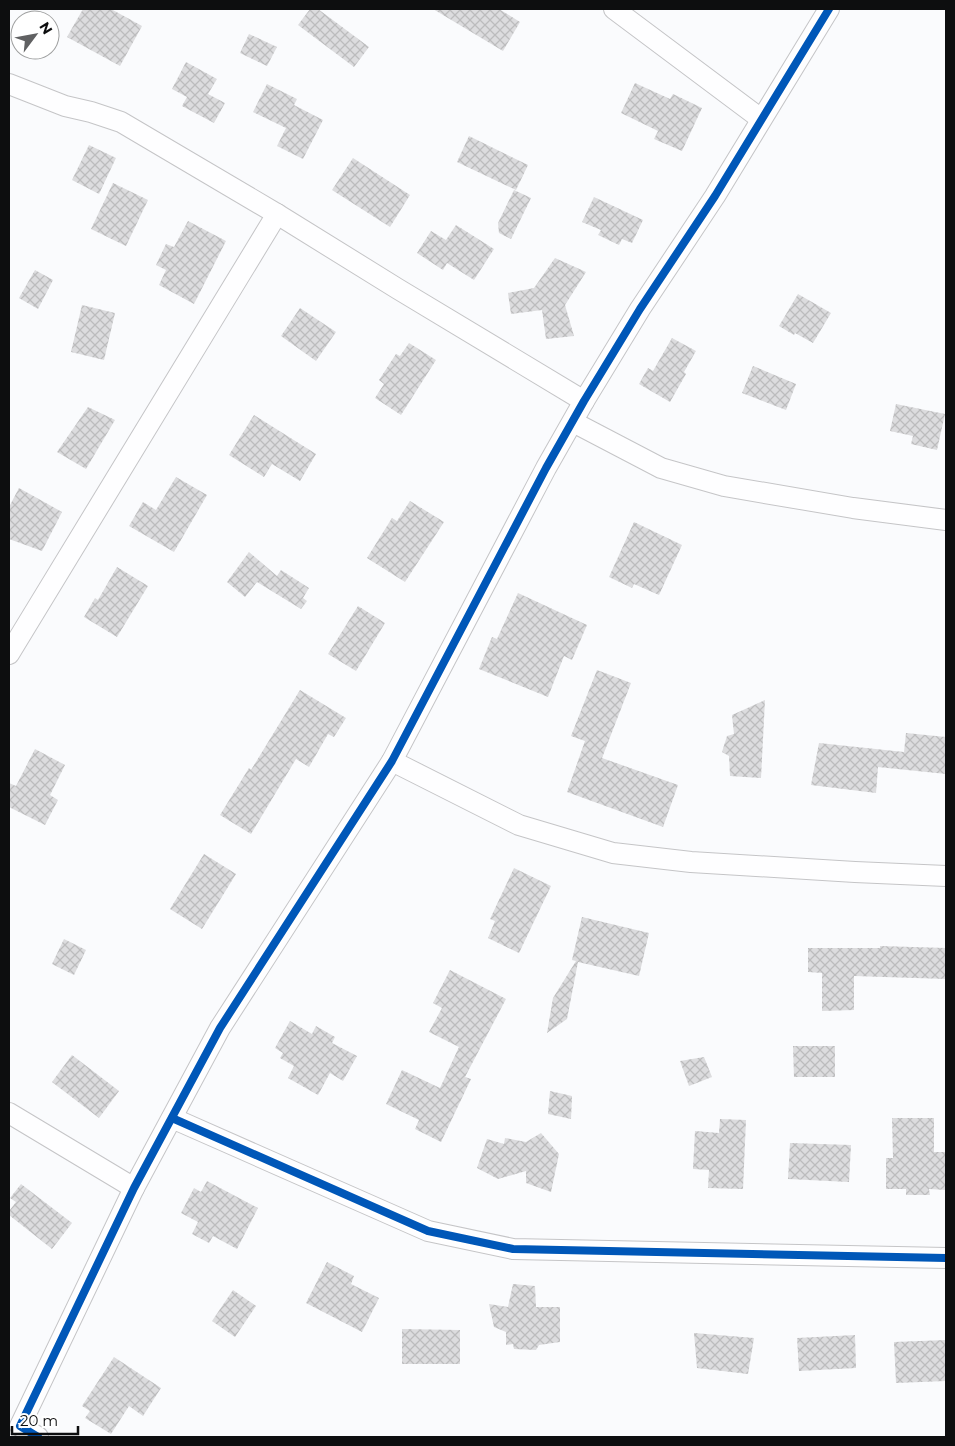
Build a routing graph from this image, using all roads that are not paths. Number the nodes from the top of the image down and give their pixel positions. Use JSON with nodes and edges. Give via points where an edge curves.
{"nodes":[{"id":1,"x":614,"y":9,"type":"edge"},
{"id":2,"x":829,"y":9,"type":"edge"},
{"id":3,"x":9,"y":84,"type":"edge"},
{"id":4,"x":761,"y":119,"type":"junction"},
{"id":5,"x":277,"y":214,"type":"junction"},
{"id":6,"x":584,"y":401,"type":"junction"},
{"id":7,"x":573,"y":422,"type":"junction"},
{"id":8,"x":946,"y":520,"type":"edge"},
{"id":9,"x":9,"y":654,"type":"edge"},
{"id":10,"x":392,"y":761,"type":"junction"},
{"id":11,"x":946,"y":876,"type":"edge"},
{"id":12,"x":9,"y":1113,"type":"edge"},
{"id":13,"x":172,"y":1118,"type":"junction"},
{"id":14,"x":134,"y":1188,"type":"junction"},
{"id":15,"x":946,"y":1258,"type":"edge"},
{"id":16,"x":14,"y":1422,"type":"edge"},
{"id":17,"x":38,"y":1437,"type":"edge"}],
"edges":[{"from":1,"to":4,"type":"street"},
{"from":2,"to":4,"type":"street"},
{"from":3,"to":5,"type":"street","via":[[65,106],[121,122]]},
{"from":4,"to":6,"type":"street"},
{"from":5,"to":6,"type":"street"},
{"from":5,"to":9,"type":"street"},
{"from":6,"to":7,"type":"street"},
{"from":7,"to":8,"type":"street","via":[[661,468],[724,486]]},
{"from":7,"to":10,"type":"street"},
{"from":10,"to":11,"type":"street","via":[[519,825],[613,853],[691,862]]},
{"from":10,"to":13,"type":"street","via":[[220,1028]]},
{"from":12,"to":14,"type":"street"},
{"from":13,"to":14,"type":"street"},
{"from":13,"to":15,"type":"street","via":[[428,1231],[513,1249]]},
{"from":14,"to":16,"type":"street"},
{"from":16,"to":17,"type":"street"}]}
